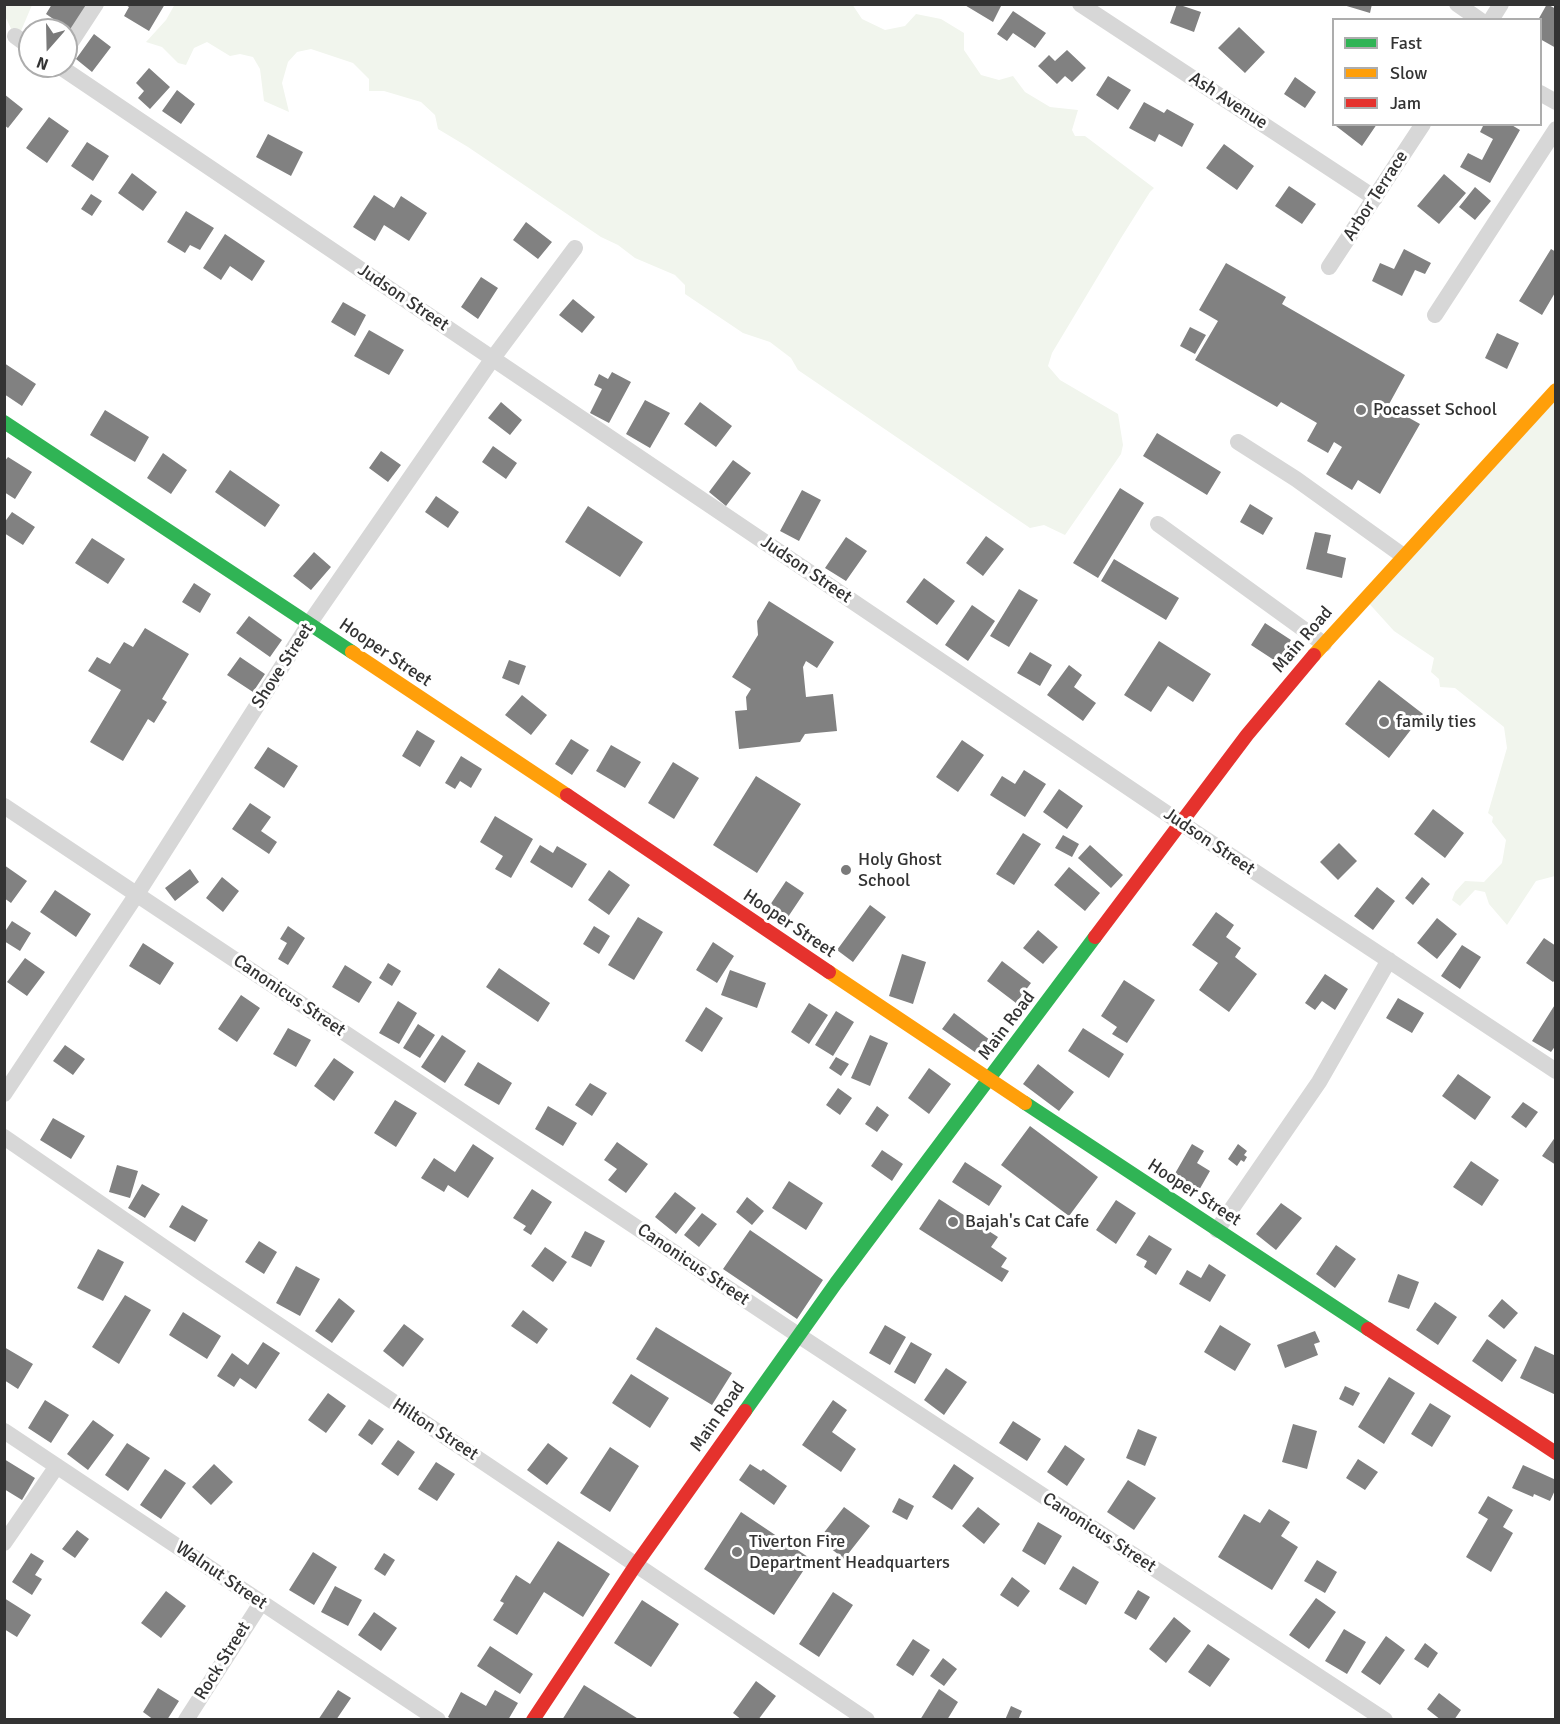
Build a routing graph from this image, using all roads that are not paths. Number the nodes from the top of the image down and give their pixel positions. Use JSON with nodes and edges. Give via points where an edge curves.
{"nodes":[{"id":1,"x":96,"y":4,"type":"edge"},
{"id":2,"x":1080,"y":4,"type":"edge"},
{"id":3,"x":1457,"y":4,"type":"edge"},
{"id":4,"x":1501,"y":4,"type":"edge"},
{"id":5,"x":1477,"y":18,"type":"edge"},
{"id":6,"x":1492,"y":18,"type":"edge"},
{"id":7,"x":78,"y":32,"type":"edge"},
{"id":8,"x":15,"y":36,"type":"dead end"},
{"id":9,"x":18,"y":38,"type":"edge"},
{"id":10,"x":77,"y":78,"type":"edge"},
{"id":11,"x":1542,"y":94,"type":"edge"},
{"id":12,"x":1556,"y":102,"type":"edge"},
{"id":13,"x":1422,"y":126,"type":"edge"},
{"id":14,"x":1556,"y":129,"type":"edge"},
{"id":15,"x":1375,"y":198,"type":"junction"},
{"id":16,"x":575,"y":248,"type":"dead end"},
{"id":17,"x":1329,"y":267,"type":"dead end"},
{"id":18,"x":1435,"y":315,"type":"dead end"},
{"id":19,"x":493,"y":358,"type":"junction"},
{"id":20,"x":1556,"y":390,"type":"edge"},
{"id":21,"x":4,"y":422,"type":"edge"},
{"id":22,"x":1238,"y":442,"type":"dead end"},
{"id":23,"x":1158,"y":524,"type":"dead end"},
{"id":24,"x":1402,"y":555,"type":"junction"},
{"id":25,"x":309,"y":624,"type":"junction"},
{"id":26,"x":1324,"y":644,"type":"junction"},
{"id":27,"x":4,"y":806,"type":"edge"},
{"id":28,"x":1181,"y":823,"type":"junction"},
{"id":29,"x":137,"y":894,"type":"junction"},
{"id":30,"x":1389,"y":960,"type":"junction"},
{"id":31,"x":1556,"y":1071,"type":"edge"},
{"id":32,"x":988,"y":1079,"type":"junction"},
{"id":33,"x":4,"y":1094,"type":"edge"},
{"id":34,"x":4,"y":1137,"type":"edge"},
{"id":35,"x":1217,"y":1230,"type":"junction"},
{"id":36,"x":798,"y":1335,"type":"junction"},
{"id":37,"x":4,"y":1431,"type":"edge"},
{"id":38,"x":1556,"y":1453,"type":"edge"},
{"id":39,"x":57,"y":1466,"type":"junction"},
{"id":40,"x":4,"y":1543,"type":"edge"},
{"id":41,"x":637,"y":1563,"type":"junction"},
{"id":42,"x":261,"y":1602,"type":"junction"},
{"id":43,"x":186,"y":1719,"type":"edge"},
{"id":44,"x":438,"y":1719,"type":"edge"},
{"id":45,"x":533,"y":1719,"type":"edge"},
{"id":46,"x":867,"y":1719,"type":"edge"},
{"id":47,"x":1385,"y":1719,"type":"edge"}],
"edges":[{"from":1,"to":7,"type":"street"},
{"from":2,"to":15,"type":"street","name":"Ash Avenue"},
{"from":3,"to":5,"type":"street"},
{"from":4,"to":6,"type":"street"},
{"from":8,"to":9,"type":"street"},
{"from":10,"to":19,"type":"street","name":"Judson Street"},
{"from":11,"to":12,"type":"street"},
{"from":13,"to":15,"type":"street","name":"Arbor Terrace"},
{"from":14,"to":18,"type":"street"},
{"from":15,"to":17,"type":"street","name":"Arbor Terrace"},
{"from":16,"to":19,"type":"street","name":"Shove Street"},
{"from":19,"to":25,"type":"street","name":"Shove Street"},
{"from":19,"to":28,"type":"street","name":"Judson Street"},
{"from":20,"to":24,"type":"street","name":"Main Road"},
{"from":21,"to":25,"type":"street","name":"Hooper Street"},
{"from":22,"to":24,"type":"street"},
{"from":23,"to":26,"type":"street"},
{"from":24,"to":26,"type":"street","name":"Main Road"},
{"from":25,"to":29,"type":"street","name":"Shove Street"},
{"from":25,"to":32,"type":"street","name":"Hooper Street"},
{"from":26,"to":28,"type":"street","name":"Main Road","via":[[1247,735]]},
{"from":27,"to":29,"type":"street","name":"Canonicus Street"},
{"from":28,"to":30,"type":"street","name":"Judson Street"},
{"from":28,"to":32,"type":"street","name":"Main Road"},
{"from":29,"to":33,"type":"street","name":"Shove Street"},
{"from":29,"to":36,"type":"street","name":"Canonicus Street"},
{"from":30,"to":31,"type":"street","name":"Judson Street"},
{"from":30,"to":35,"type":"street","via":[[1319,1082]]},
{"from":32,"to":35,"type":"street","name":"Hooper Street"},
{"from":32,"to":36,"type":"street","name":"Main Road"},
{"from":34,"to":41,"type":"street","name":"Hilton Street"},
{"from":35,"to":38,"type":"street","name":"Hooper Street"},
{"from":36,"to":41,"type":"street","name":"Main Road"},
{"from":36,"to":47,"type":"street","name":"Canonicus Street"},
{"from":37,"to":39,"type":"street","name":"Walnut Street"},
{"from":39,"to":40,"type":"street"},
{"from":39,"to":42,"type":"street","name":"Walnut Street"},
{"from":41,"to":45,"type":"street","name":"Main Road"},
{"from":41,"to":46,"type":"street","name":"Hilton Street"},
{"from":42,"to":43,"type":"street","name":"Rock Street"},
{"from":42,"to":44,"type":"street","name":"Walnut Street"}]}
